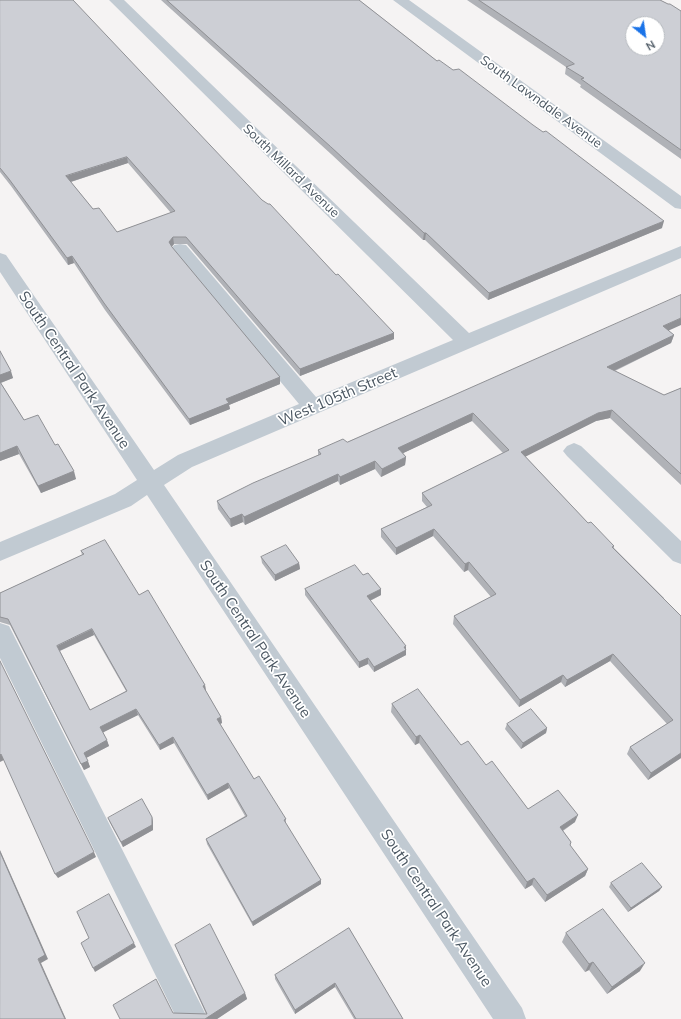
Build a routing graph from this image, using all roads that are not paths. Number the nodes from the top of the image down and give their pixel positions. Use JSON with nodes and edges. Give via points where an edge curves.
{"nodes":[{"id":1,"x":116,"y":0,"type":"edge"},
{"id":2,"x":400,"y":0,"type":"edge"},
{"id":3,"x":681,"y":204,"type":"edge"},
{"id":4,"x":180,"y":249,"type":"dead end"},
{"id":5,"x":681,"y":251,"type":"edge"},
{"id":6,"x":3,"y":269,"type":"edge"},
{"id":7,"x":466,"y":342,"type":"junction"},
{"id":8,"x":313,"y":407,"type":"junction"},
{"id":9,"x":574,"y":450,"type":"dead end"},
{"id":10,"x":149,"y":482,"type":"junction"},
{"id":11,"x":0,"y":552,"type":"edge"},
{"id":12,"x":681,"y":555,"type":"edge"},
{"id":13,"x":0,"y":633,"type":"edge"},
{"id":14,"x":193,"y":1019,"type":"edge"},
{"id":15,"x":511,"y":1019,"type":"edge"}],
"edges":[{"from":1,"to":7,"type":"street","name":"South Millard Avenue"},
{"from":2,"to":3,"type":"street","name":"South Lawndale Avenue"},
{"from":4,"to":8,"type":"street"},
{"from":5,"to":7,"type":"street","name":"West 105th Street"},
{"from":6,"to":10,"type":"street","name":"South Central Park Avenue"},
{"from":7,"to":8,"type":"street","name":"West 105th Street"},
{"from":8,"to":10,"type":"street","name":"West 105th Street","via":[[185,461]]},
{"from":9,"to":12,"type":"street"},
{"from":10,"to":11,"type":"street","name":"West 105th Street","via":[[123,500]]},
{"from":10,"to":15,"type":"street","name":"South Central Park Avenue"},
{"from":13,"to":14,"type":"street"}]}
